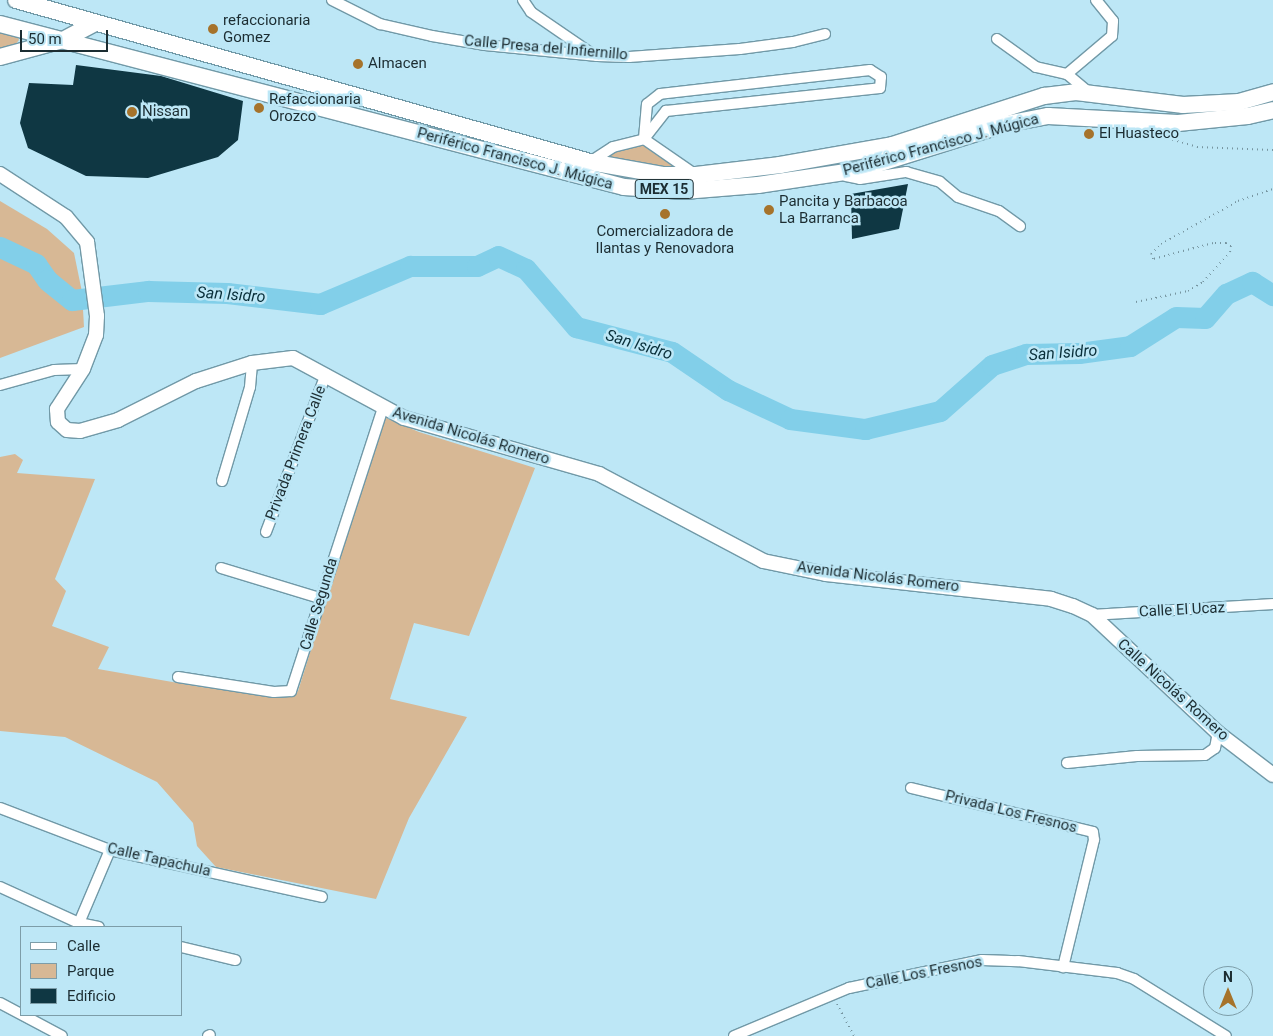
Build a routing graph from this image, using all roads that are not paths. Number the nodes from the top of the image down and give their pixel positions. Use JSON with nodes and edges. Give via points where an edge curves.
{"nodes":[{"id":1,"x":16,"y":0,"type":"edge"},
{"id":2,"x":523,"y":0,"type":"edge"},
{"id":3,"x":1096,"y":0,"type":"edge"},
{"id":4,"x":335,"y":1,"type":"edge"},
{"id":5,"x":43,"y":4,"type":"edge"},
{"id":6,"x":0,"y":24,"type":"edge"},
{"id":7,"x":95,"y":24,"type":"junction"},
{"id":8,"x":825,"y":34,"type":"dead end"},
{"id":9,"x":996,"y":39,"type":"dead end"},
{"id":10,"x":63,"y":40,"type":"junction"},
{"id":11,"x":595,"y":56,"type":"junction"},
{"id":12,"x":0,"y":57,"type":"edge"},
{"id":13,"x":866,"y":71,"type":"junction"},
{"id":14,"x":1067,"y":74,"type":"junction"},
{"id":15,"x":808,"y":80,"type":"junction"},
{"id":16,"x":714,"y":87,"type":"junction"},
{"id":17,"x":866,"y":89,"type":"junction"},
{"id":18,"x":1273,"y":92,"type":"edge"},
{"id":19,"x":1093,"y":95,"type":"junction"},
{"id":20,"x":810,"y":96,"type":"junction"},
{"id":21,"x":716,"y":104,"type":"junction"},
{"id":22,"x":1273,"y":110,"type":"edge"},
{"id":23,"x":644,"y":139,"type":"junction"},
{"id":24,"x":590,"y":162,"type":"junction"},
{"id":25,"x":0,"y":174,"type":"edge"},
{"id":26,"x":832,"y":174,"type":"junction"},
{"id":27,"x":696,"y":175,"type":"junction"},
{"id":28,"x":1020,"y":226,"type":"dead end"},
{"id":29,"x":252,"y":363,"type":"junction"},
{"id":30,"x":83,"y":369,"type":"junction"},
{"id":31,"x":326,"y":374,"type":"junction"},
{"id":32,"x":0,"y":385,"type":"edge"},
{"id":33,"x":383,"y":408,"type":"junction"},
{"id":34,"x":222,"y":481,"type":"dead end"},
{"id":35,"x":266,"y":532,"type":"dead end"},
{"id":36,"x":221,"y":568,"type":"dead end"},
{"id":37,"x":320,"y":598,"type":"junction"},
{"id":38,"x":1273,"y":604,"type":"edge"},
{"id":39,"x":1073,"y":606,"type":"joint"},
{"id":40,"x":1092,"y":615,"type":"junction"},
{"id":41,"x":178,"y":677,"type":"dead end"},
{"id":42,"x":1218,"y":733,"type":"junction"},
{"id":43,"x":1066,"y":764,"type":"dead end"},
{"id":44,"x":1273,"y":775,"type":"edge"},
{"id":45,"x":911,"y":788,"type":"dead end"},
{"id":46,"x":0,"y":808,"type":"edge"},
{"id":47,"x":110,"y":850,"type":"junction"},
{"id":48,"x":0,"y":887,"type":"edge"},
{"id":49,"x":322,"y":897,"type":"dead end"},
{"id":50,"x":79,"y":923,"type":"junction"},
{"id":51,"x":93,"y":926,"type":"edge"},
{"id":52,"x":182,"y":947,"type":"edge"},
{"id":53,"x":235,"y":960,"type":"dead end"},
{"id":54,"x":1063,"y":967,"type":"junction"},
{"id":55,"x":0,"y":1003,"type":"edge"},
{"id":56,"x":20,"y":1016,"type":"edge"},
{"id":57,"x":21,"y":1016,"type":"edge"},
{"id":58,"x":48,"y":1033,"type":"edge"},
{"id":59,"x":62,"y":1036,"type":"edge"},
{"id":60,"x":734,"y":1036,"type":"edge"},
{"id":61,"x":1226,"y":1036,"type":"edge"}],
"edges":[{"from":1,"to":5,"type":"main road","name":"Periférico Francisco J. Múgica","number":"MEX 15"},
{"from":2,"to":11,"type":"street","via":[[531,12]]},
{"from":3,"to":14,"type":"street","via":[[1113,21],[1112,36]]},
{"from":4,"to":11,"type":"street","name":"Calle Presa del Infiernillo","via":[[380,24],[432,36]]},
{"from":5,"to":7,"type":"main road","name":"Periférico Francisco J. Múgica","number":"MEX 15"},
{"from":6,"to":10,"type":"main road","name":"Periférico Francisco J. Múgica","number":"MEX 15"},
{"from":7,"to":10,"type":"main road"},
{"from":7,"to":24,"type":"main road","name":"Periférico Francisco J. Múgica","number":"MEX 15"},
{"from":8,"to":11,"type":"street","name":"Calle Presa del Infiernillo","via":[[740,49],[629,57]]},
{"from":9,"to":14,"type":"street","via":[[1036,67]]},
{"from":10,"to":12,"type":"main road"},
{"from":10,"to":26,"type":"main road","name":"Periférico Francisco J. Múgica","number":"MEX 15","via":[[624,187],[717,190]]},
{"from":13,"to":15,"type":"street"},
{"from":13,"to":17,"type":"street"},
{"from":13,"to":17,"type":"street","via":[[874,70],[882,80],[880,88]]},
{"from":14,"to":19,"type":"street"},
{"from":15,"to":16,"type":"street"},
{"from":15,"to":20,"type":"street"},
{"from":16,"to":21,"type":"street"},
{"from":16,"to":23,"type":"street","via":[[652,97],[646,104]]},
{"from":17,"to":20,"type":"street"},
{"from":18,"to":19,"type":"main road","name":"Periférico Francisco J. Múgica","number":"MEX 15","via":[[1239,102],[1184,105]]},
{"from":19,"to":27,"type":"main road","name":"Periférico Francisco J. Múgica","number":"MEX 15","via":[[1076,92],[1044,96],[892,145],[780,165]]},
{"from":20,"to":21,"type":"street"},
{"from":21,"to":23,"type":"street","via":[[666,111]]},
{"from":22,"to":26,"type":"main road","name":"Periférico Francisco J. Múgica","number":"MEX 15","via":[[1178,123],[1048,116],[1006,124],[912,154]]},
{"from":23,"to":24,"type":"street","via":[[613,146]]},
{"from":23,"to":27,"type":"street"},
{"from":24,"to":27,"type":"main road","name":"Periférico Francisco J. Múgica","number":"MEX 15","via":[[664,175]]},
{"from":25,"to":30,"type":"street","name":"Avenida Nicolás Romero","via":[[66,217],[87,242],[98,316],[96,335]]},
{"from":26,"to":28,"type":"street","via":[[860,179],[906,172],[940,182],[958,197],[999,211]]},
{"from":29,"to":30,"type":"street","name":"Avenida Nicolás Romero","via":[[178,388],[118,420],[80,431],[66,430],[58,422],[57,408]]},
{"from":29,"to":31,"type":"street","name":"Avenida Nicolás Romero","via":[[293,358]]},
{"from":29,"to":34,"type":"street","via":[[250,387]]},
{"from":30,"to":32,"type":"street","via":[[54,370]]},
{"from":31,"to":33,"type":"street","name":"Avenida Nicolás Romero"},
{"from":31,"to":35,"type":"street","name":"Privada Primera Calle"},
{"from":33,"to":37,"type":"street","name":"Calle Segunda"},
{"from":33,"to":39,"type":"street","name":"Avenida Nicolás Romero","via":[[404,418],[599,474],[764,562],[826,574],[1050,599]]},
{"from":36,"to":37,"type":"street"},
{"from":37,"to":41,"type":"street","name":"Calle Segunda","via":[[291,691],[274,692]]},
{"from":38,"to":40,"type":"street","name":"Calle El Ucaz"},
{"from":39,"to":40,"type":"street","name":"Calle Nicolás Romero"},
{"from":40,"to":42,"type":"street","name":"Calle Nicolás Romero"},
{"from":42,"to":43,"type":"street","via":[[1215,748],[1205,755],[1137,756]]},
{"from":42,"to":44,"type":"street","name":"Calle Nicolás Romero"},
{"from":45,"to":54,"type":"street","name":"Privada Los Fresnos","via":[[1093,832],[1094,840]]},
{"from":46,"to":47,"type":"street","name":"Calle Tapachula"},
{"from":47,"to":49,"type":"street","name":"Calle Tapachula"},
{"from":47,"to":50,"type":"street"},
{"from":48,"to":50,"type":"street"},
{"from":50,"to":51,"type":"street"},
{"from":52,"to":53,"type":"street"},
{"from":54,"to":60,"type":"street","name":"Calle Los Fresnos","via":[[982,960],[849,988]]},
{"from":54,"to":61,"type":"street","name":"Calle Los Fresnos","via":[[1117,973],[1134,979]]},
{"from":55,"to":56,"type":"street"},
{"from":57,"to":58,"type":"street"},
{"from":58,"to":59,"type":"street"}]}
